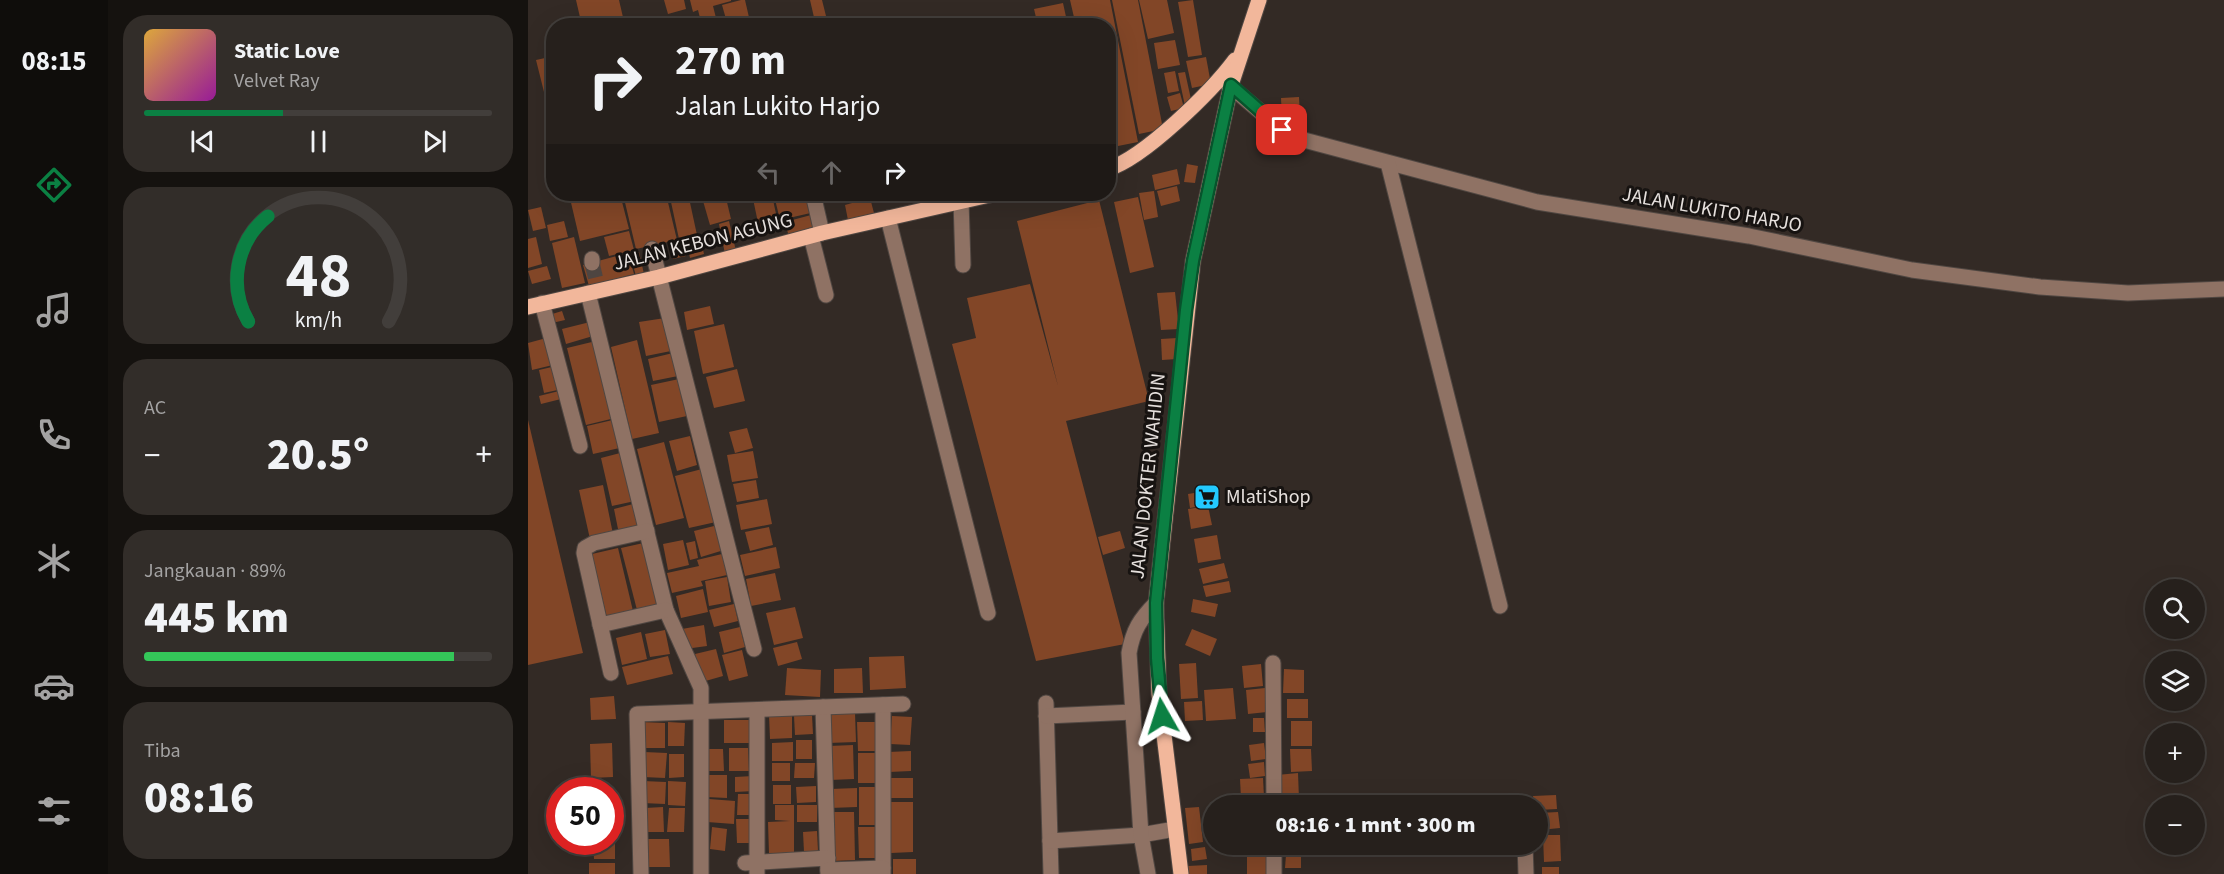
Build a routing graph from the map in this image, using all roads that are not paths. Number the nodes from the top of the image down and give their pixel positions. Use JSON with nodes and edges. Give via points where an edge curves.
{"nodes":[{"id":1,"x":1259,"y":0,"type":"edge"},
{"id":2,"x":1226,"y":82,"type":"junction"},
{"id":3,"x":1388,"y":164,"type":"junction"},
{"id":4,"x":1116,"y":166,"type":"edge"},
{"id":5,"x":814,"y":201,"type":"edge"},
{"id":6,"x":957,"y":201,"type":"edge"},
{"id":7,"x":961,"y":201,"type":"edge"},
{"id":8,"x":888,"y":218,"type":"junction"},
{"id":9,"x":817,"y":235,"type":"junction"},
{"id":10,"x":652,"y":249,"type":"dead end"},
{"id":11,"x":963,"y":265,"type":"dead end"},
{"id":12,"x":659,"y":277,"type":"junction"},
{"id":13,"x":595,"y":289,"type":"junction"},
{"id":14,"x":2224,"y":289,"type":"edge"},
{"id":15,"x":826,"y":295,"type":"dead end"},
{"id":16,"x":535,"y":305,"type":"edge"},
{"id":17,"x":580,"y":446,"type":"dead end"},
{"id":18,"x":647,"y":531,"type":"junction"},
{"id":19,"x":1156,"y":603,"type":"junction"},
{"id":20,"x":1500,"y":606,"type":"dead end"},
{"id":21,"x":666,"y":610,"type":"junction"},
{"id":22,"x":988,"y":613,"type":"dead end"},
{"id":23,"x":600,"y":625,"type":"junction"},
{"id":24,"x":754,"y":649,"type":"dead end"},
{"id":25,"x":1273,"y":663,"type":"dead end"},
{"id":26,"x":611,"y":673,"type":"dead end"},
{"id":27,"x":903,"y":704,"type":"dead end"},
{"id":28,"x":883,"y":705,"type":"junction"},
{"id":29,"x":823,"y":707,"type":"junction"},
{"id":30,"x":757,"y":710,"type":"junction"},
{"id":31,"x":699,"y":712,"type":"junction"},
{"id":32,"x":1133,"y":712,"type":"junction"},
{"id":33,"x":1274,"y":795,"type":"edge"},
{"id":34,"x":1175,"y":829,"type":"junction"},
{"id":35,"x":1141,"y":835,"type":"junction"},
{"id":36,"x":1050,"y":841,"type":"junction"},
{"id":37,"x":1274,"y":855,"type":"edge"},
{"id":38,"x":1525,"y":855,"type":"edge"},
{"id":39,"x":754,"y":866,"type":"edge"},
{"id":40,"x":828,"y":867,"type":"edge"},
{"id":41,"x":883,"y":871,"type":"edge"},
{"id":42,"x":641,"y":874,"type":"edge"},
{"id":43,"x":702,"y":874,"type":"edge"},
{"id":44,"x":1051,"y":874,"type":"edge"},
{"id":45,"x":1148,"y":874,"type":"edge"},
{"id":46,"x":1181,"y":874,"type":"edge"},
{"id":47,"x":1274,"y":874,"type":"edge"},
{"id":48,"x":1526,"y":874,"type":"edge"}],
"edges":[{"from":1,"to":2,"type":"main road","via":[[1244,47]]},
{"from":2,"to":3,"type":"street","name":"JALAN LUKITO HARJO","via":[[1290,136]]},
{"from":2,"to":4,"type":"main road","via":[[1129,160]]},
{"from":2,"to":19,"type":"main road","name":"JALAN DOKTER WAHIDIN","via":[[1190,281]]},
{"from":3,"to":14,"type":"street","name":"JALAN LUKITO HARJO","via":[[1537,202],[1749,236],[1912,270],[2128,293]]},
{"from":3,"to":20,"type":"street"},
{"from":5,"to":9,"type":"street"},
{"from":6,"to":8,"type":"main road","name":"JALAN KEBON AGUNG"},
{"from":7,"to":11,"type":"street"},
{"from":8,"to":9,"type":"main road","name":"JALAN KEBON AGUNG"},
{"from":8,"to":22,"type":"street"},
{"from":9,"to":12,"type":"main road","name":"JALAN KEBON AGUNG"},
{"from":9,"to":15,"type":"street"},
{"from":10,"to":12,"type":"street"},
{"from":12,"to":13,"type":"main road","name":"JALAN KEBON AGUNG"},
{"from":12,"to":24,"type":"street"},
{"from":13,"to":16,"type":"main road","name":"JALAN KEBON AGUNG"},
{"from":13,"to":18,"type":"street"},
{"from":16,"to":17,"type":"street"},
{"from":18,"to":21,"type":"street"},
{"from":18,"to":23,"type":"street","via":[[585,548],[584,559]]},
{"from":19,"to":32,"type":"street","via":[[1133,632],[1129,653]]},
{"from":19,"to":34,"type":"main road","name":"JALAN DOKTER WAHIDIN","via":[[1159,693]]},
{"from":21,"to":23,"type":"street"},
{"from":21,"to":31,"type":"street","via":[[701,688]]},
{"from":23,"to":26,"type":"street"},
{"from":25,"to":33,"type":"street"},
{"from":27,"to":28,"type":"street"},
{"from":28,"to":29,"type":"street"},
{"from":28,"to":41,"type":"street"},
{"from":29,"to":30,"type":"street"},
{"from":29,"to":40,"type":"street"},
{"from":30,"to":31,"type":"street"},
{"from":30,"to":39,"type":"street"},
{"from":31,"to":42,"type":"street","via":[[637,714]]},
{"from":31,"to":43,"type":"street"},
{"from":32,"to":35,"type":"street"},
{"from":32,"to":36,"type":"street","via":[[1046,709]]},
{"from":34,"to":35,"type":"street"},
{"from":34,"to":46,"type":"main road","name":"JALAN DOKTER WAHIDIN"},
{"from":35,"to":36,"type":"street"},
{"from":35,"to":45,"type":"street"},
{"from":36,"to":44,"type":"street"},
{"from":37,"to":47,"type":"street"},
{"from":38,"to":48,"type":"street"},
{"from":39,"to":40,"type":"street"},
{"from":40,"to":41,"type":"street"}]}
